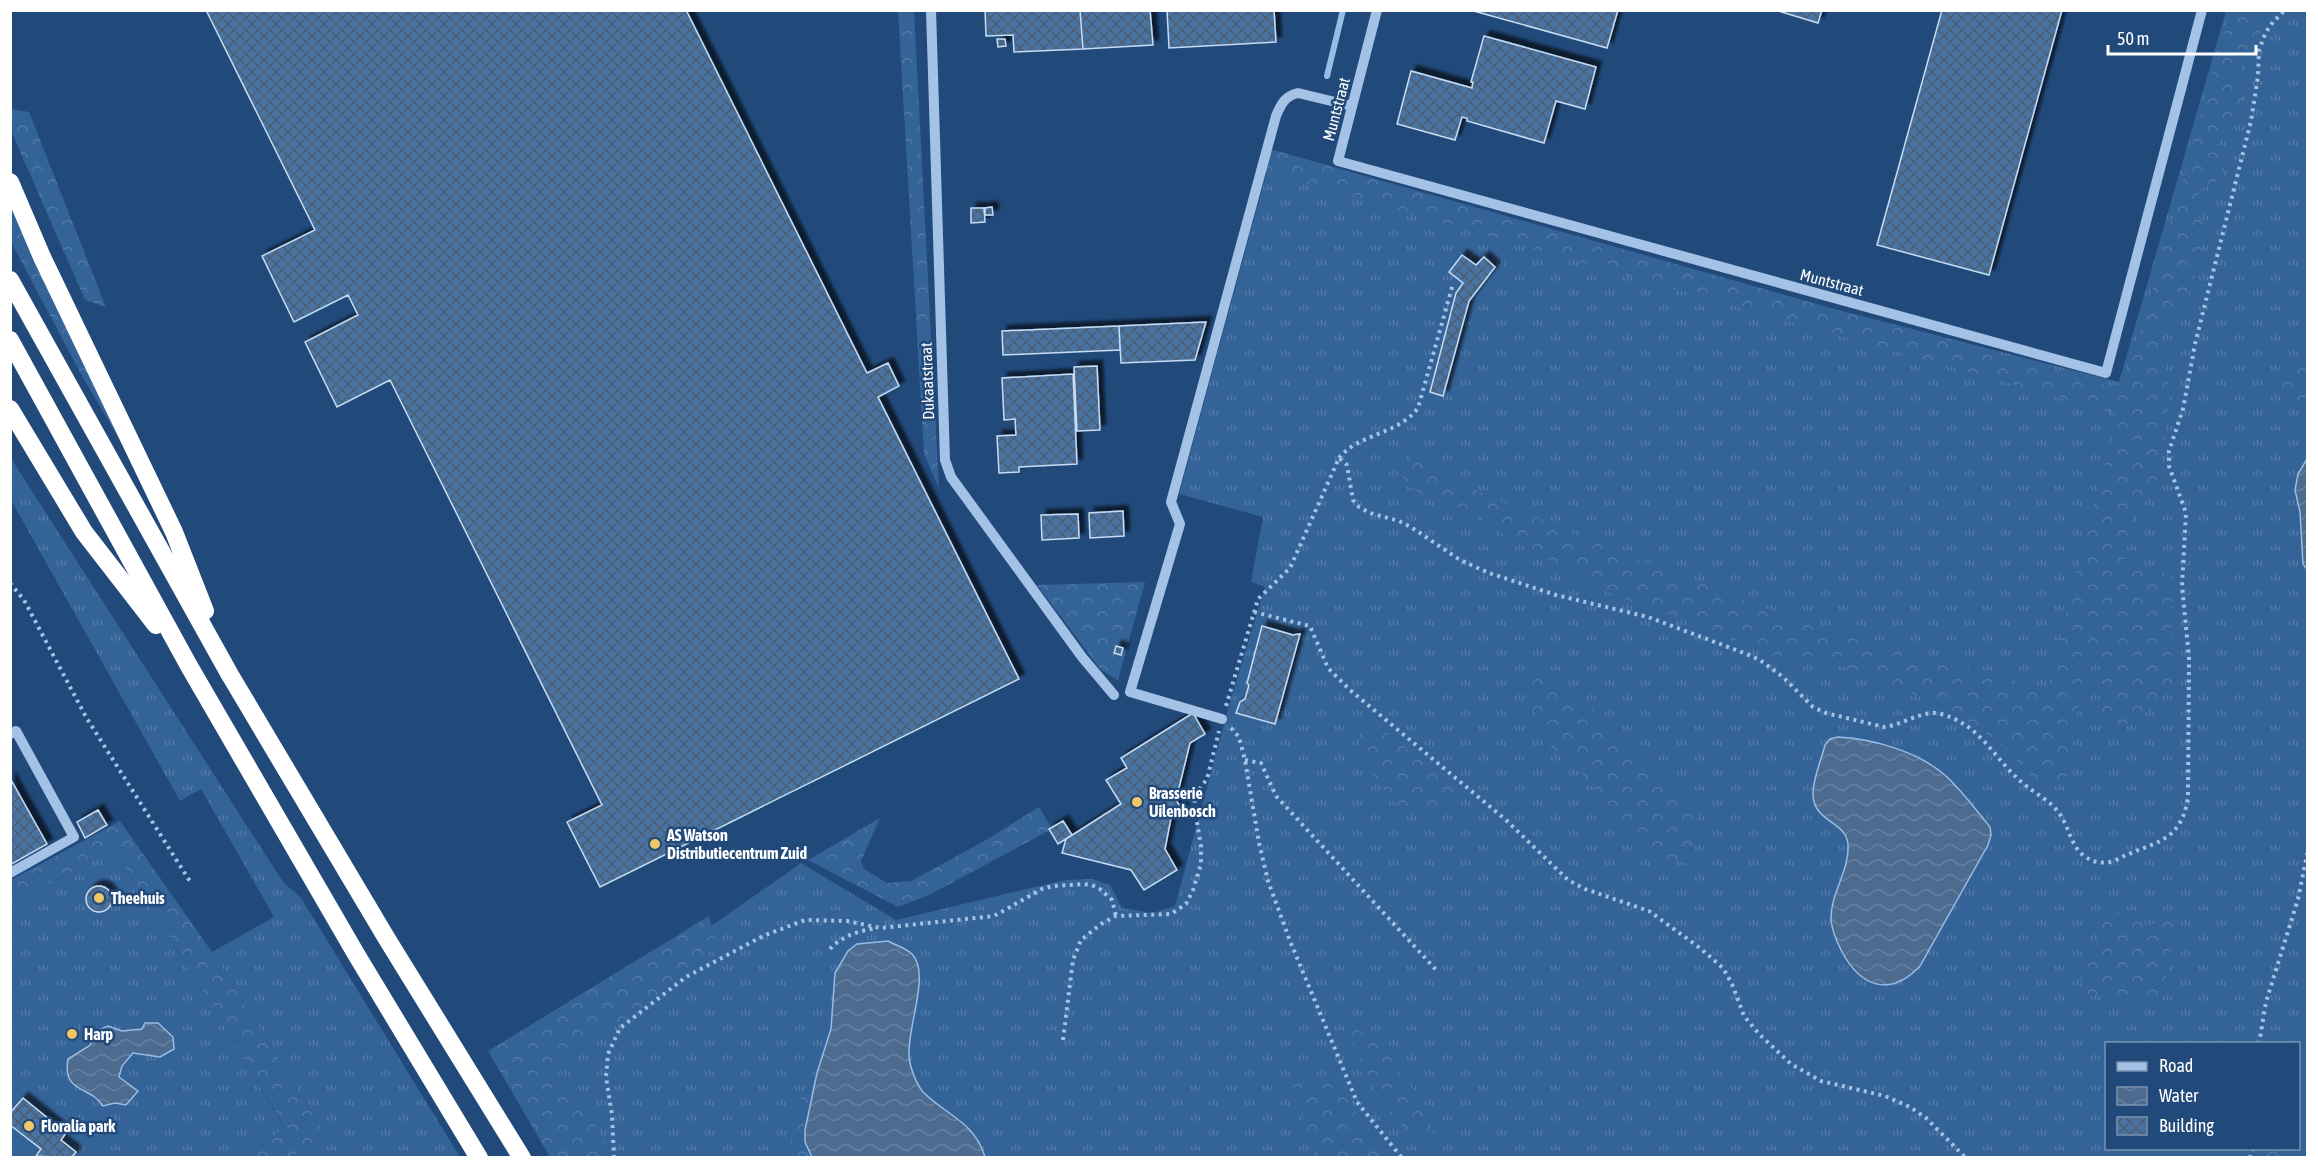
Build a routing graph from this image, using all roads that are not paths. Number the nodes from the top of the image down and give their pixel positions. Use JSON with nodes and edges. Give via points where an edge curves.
{"nodes":[{"id":1,"x":931,"y":10,"type":"edge"},
{"id":2,"x":1377,"y":10,"type":"edge"},
{"id":3,"x":2202,"y":10,"type":"edge"},
{"id":4,"x":1352,"y":106,"type":"junction"},
{"id":5,"x":10,"y":182,"type":"edge"},
{"id":6,"x":10,"y":280,"type":"edge"},
{"id":7,"x":10,"y":340,"type":"edge"},
{"id":8,"x":10,"y":409,"type":"edge"},
{"id":9,"x":189,"y":666,"type":"junction"},
{"id":10,"x":230,"y":675,"type":"junction"},
{"id":11,"x":1114,"y":694,"type":"dead end"},
{"id":12,"x":1222,"y":719,"type":"road end"},
{"id":13,"x":10,"y":734,"type":"edge"},
{"id":14,"x":10,"y":873,"type":"edge"},
{"id":15,"x":479,"y":1158,"type":"edge"},
{"id":16,"x":522,"y":1158,"type":"edge"}],
"edges":[{"from":1,"to":11,"type":"street","name":"Dukaatstraat","via":[[945,460],[951,477],[1082,657]]},
{"from":2,"to":4,"type":"street","name":"Muntstraat"},
{"from":3,"to":4,"type":"street","name":"Muntstraat","via":[[2106,373],[1338,161]]},
{"from":4,"to":12,"type":"street","via":[[1298,93],[1281,102],[1171,502],[1180,524],[1130,692]]},
{"from":5,"to":10,"type":"highway","via":[[174,532]]},
{"from":6,"to":10,"type":"highway"},
{"from":7,"to":9,"type":"highway"},
{"from":8,"to":9,"type":"highway","via":[[84,532]]},
{"from":9,"to":15,"type":"highway"},
{"from":10,"to":16,"type":"highway"},
{"from":13,"to":14,"type":"street","via":[[16,731],[74,837]]}]}
